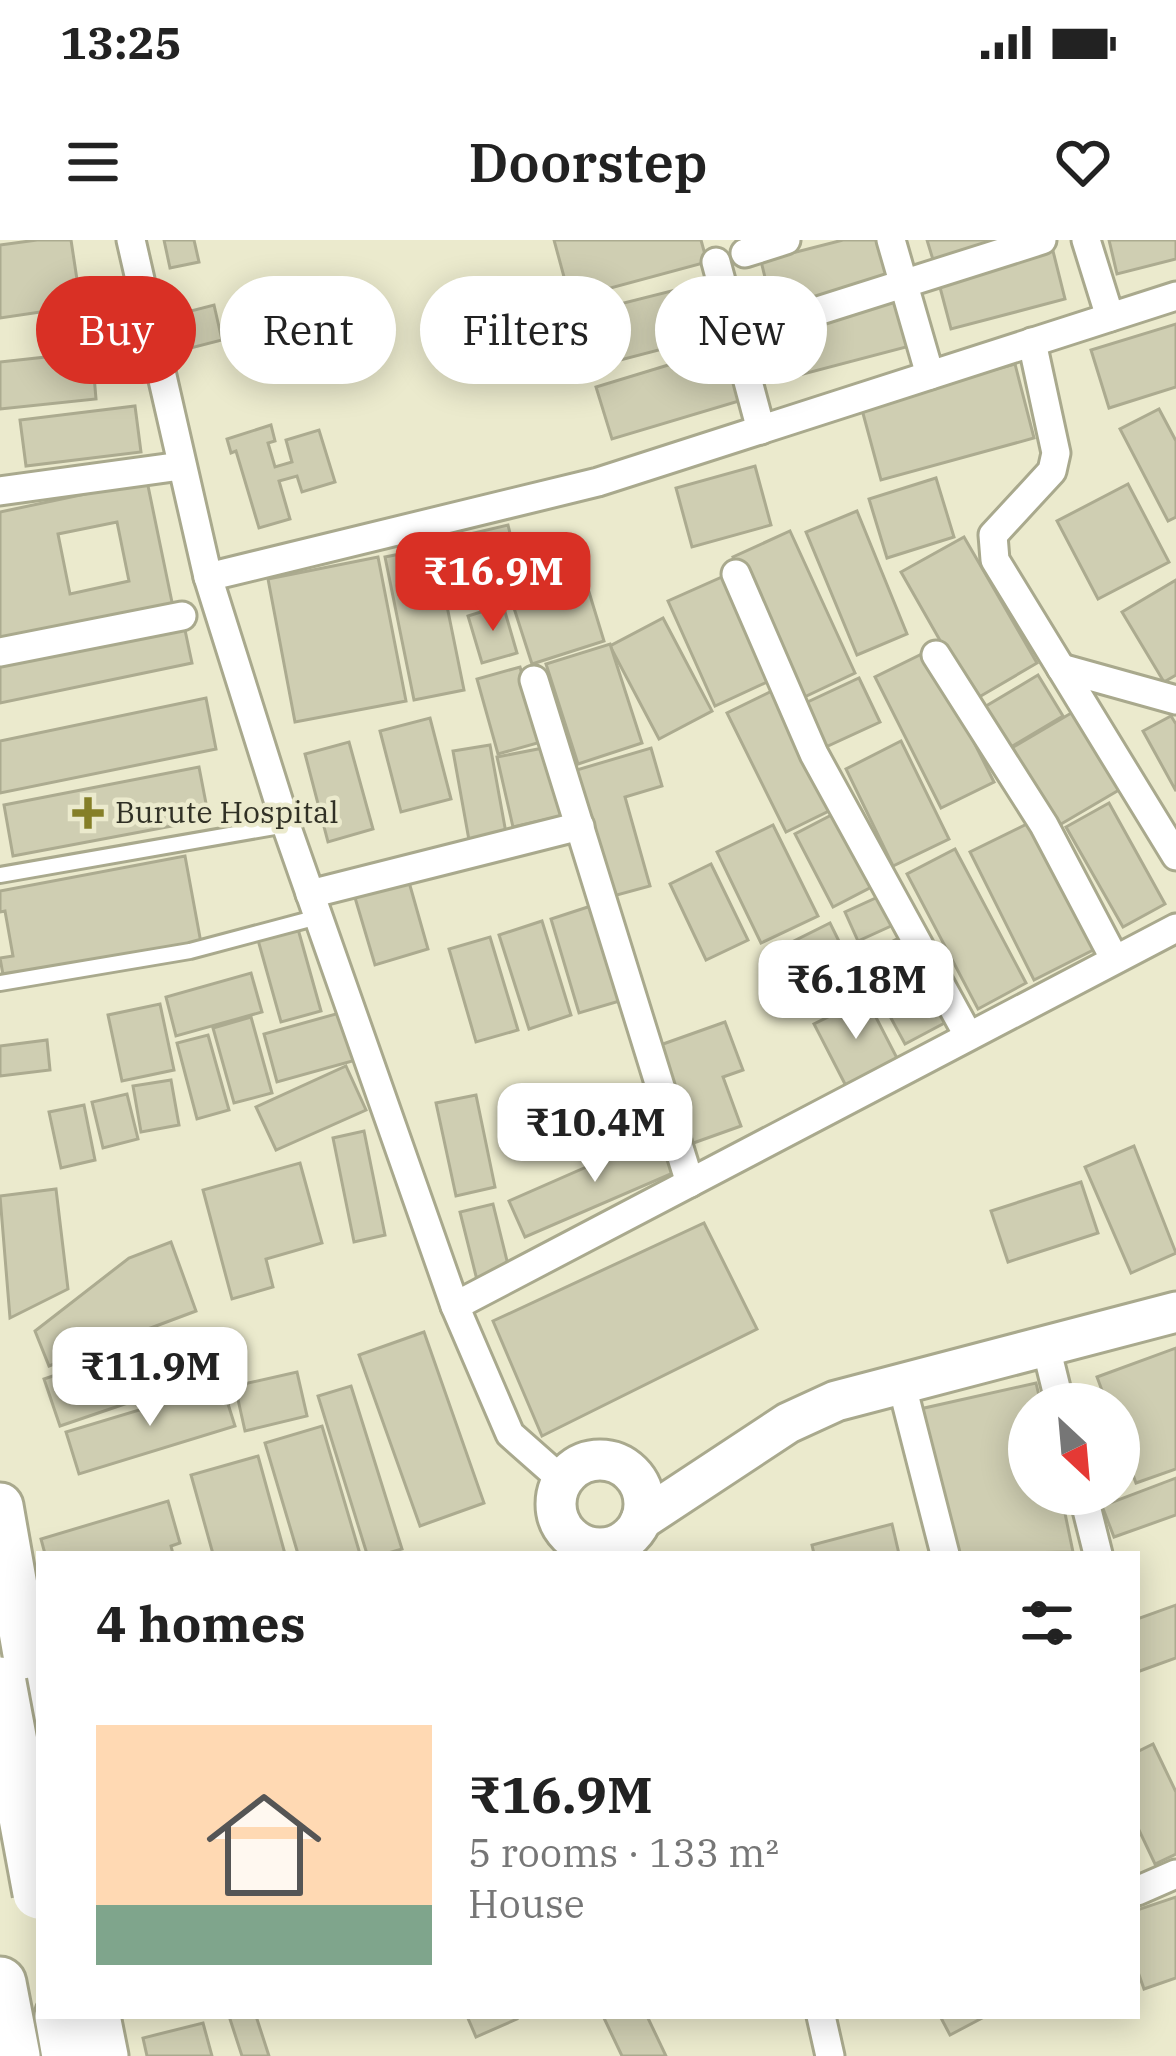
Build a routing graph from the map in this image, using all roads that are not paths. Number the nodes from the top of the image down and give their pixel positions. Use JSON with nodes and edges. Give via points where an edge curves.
{"nodes":[{"id":1,"x":131,"y":240,"type":"edge"},
{"id":2,"x":786,"y":240,"type":"edge"},
{"id":3,"x":891,"y":240,"type":"edge"},
{"id":4,"x":1042,"y":240,"type":"edge"},
{"id":5,"x":1086,"y":240,"type":"edge"},
{"id":6,"x":746,"y":253,"type":"dead end"},
{"id":7,"x":714,"y":254,"type":"dead end"},
{"id":8,"x":903,"y":284,"type":"junction"},
{"id":9,"x":1176,"y":296,"type":"edge"},
{"id":10,"x":827,"y":308,"type":"edge"},
{"id":11,"x":1110,"y":317,"type":"junction"},
{"id":12,"x":1032,"y":342,"type":"junction"},
{"id":13,"x":930,"y":375,"type":"junction"},
{"id":14,"x":761,"y":430,"type":"junction"},
{"id":15,"x":182,"y":466,"type":"junction"},
{"id":16,"x":0,"y":491,"type":"edge"},
{"id":17,"x":736,"y":574,"type":"dead end"},
{"id":18,"x":208,"y":577,"type":"junction"},
{"id":19,"x":182,"y":616,"type":"dead end"},
{"id":20,"x":0,"y":652,"type":"edge"},
{"id":21,"x":936,"y":656,"type":"dead end"},
{"id":22,"x":1061,"y":668,"type":"junction"},
{"id":23,"x":534,"y":680,"type":"dead end"},
{"id":24,"x":1176,"y":700,"type":"edge"},
{"id":25,"x":286,"y":825,"type":"junction"},
{"id":26,"x":580,"y":826,"type":"junction"},
{"id":27,"x":1176,"y":856,"type":"edge"},
{"id":28,"x":0,"y":875,"type":"edge"},
{"id":29,"x":314,"y":906,"type":"junction"},
{"id":30,"x":1176,"y":928,"type":"edge"},
{"id":31,"x":1114,"y":958,"type":"junction"},
{"id":32,"x":0,"y":982,"type":"edge"},
{"id":33,"x":968,"y":1035,"type":"junction"},
{"id":34,"x":690,"y":1183,"type":"junction"},
{"id":35,"x":455,"y":1306,"type":"junction"},
{"id":36,"x":1176,"y":1312,"type":"edge"},
{"id":37,"x":1046,"y":1347,"type":"junction"},
{"id":38,"x":901,"y":1382,"type":"junction"},
{"id":39,"x":1055,"y":1383,"type":"edge"},
{"id":40,"x":562,"y":1480,"type":"junction"},
{"id":41,"x":0,"y":1506,"type":"edge"},
{"id":42,"x":1088,"y":1515,"type":"edge"},
{"id":43,"x":641,"y":1520,"type":"junction"},
{"id":44,"x":590,"y":1551,"type":"edge"},
{"id":45,"x":944,"y":1551,"type":"edge"},
{"id":46,"x":1097,"y":1551,"type":"edge"},
{"id":47,"x":0,"y":1683,"type":"edge"},
{"id":48,"x":36,"y":1711,"type":"edge"},
{"id":49,"x":36,"y":1742,"type":"edge"},
{"id":50,"x":0,"y":1747,"type":"edge"},
{"id":51,"x":1176,"y":1874,"type":"edge"},
{"id":52,"x":36,"y":1877,"type":"edge"},
{"id":53,"x":1140,"y":1890,"type":"edge"},
{"id":54,"x":0,"y":1983,"type":"edge"},
{"id":55,"x":62,"y":2019,"type":"edge"},
{"id":56,"x":98,"y":2019,"type":"edge"},
{"id":57,"x":831,"y":2019,"type":"edge"},
{"id":58,"x":14,"y":2056,"type":"edge"},
{"id":59,"x":68,"y":2056,"type":"edge"},
{"id":60,"x":105,"y":2056,"type":"edge"},
{"id":61,"x":830,"y":2056,"type":"edge"}],
"edges":[{"from":1,"to":15,"type":"street"},
{"from":2,"to":6,"type":"street"},
{"from":3,"to":8,"type":"street"},
{"from":4,"to":8,"type":"street"},
{"from":5,"to":11,"type":"street"},
{"from":7,"to":14,"type":"street"},
{"from":8,"to":10,"type":"street"},
{"from":8,"to":13,"type":"street"},
{"from":9,"to":11,"type":"street"},
{"from":11,"to":12,"type":"street"},
{"from":12,"to":13,"type":"street"},
{"from":12,"to":22,"type":"street","via":[[1056,452],[1052,470],[993,536],[995,560]]},
{"from":13,"to":14,"type":"street"},
{"from":14,"to":18,"type":"street","via":[[598,482]]},
{"from":15,"to":16,"type":"street"},
{"from":15,"to":18,"type":"street"},
{"from":17,"to":33,"type":"street","via":[[814,754]]},
{"from":18,"to":25,"type":"street"},
{"from":19,"to":20,"type":"street"},
{"from":21,"to":31,"type":"street","via":[[1044,825]]},
{"from":22,"to":24,"type":"street"},
{"from":22,"to":27,"type":"street"},
{"from":23,"to":26,"type":"street"},
{"from":25,"to":28,"type":"lane"},
{"from":25,"to":29,"type":"street"},
{"from":26,"to":29,"type":"street"},
{"from":26,"to":34,"type":"street"},
{"from":29,"to":32,"type":"lane","via":[[190,951]]},
{"from":29,"to":35,"type":"street"},
{"from":30,"to":31,"type":"street"},
{"from":31,"to":33,"type":"street"},
{"from":33,"to":34,"type":"street"},
{"from":34,"to":35,"type":"street"},
{"from":35,"to":40,"type":"street","via":[[510,1434]]},
{"from":36,"to":37,"type":"street"},
{"from":37,"to":38,"type":"street"},
{"from":37,"to":39,"type":"street"},
{"from":38,"to":43,"type":"street","via":[[788,1424]]},
{"from":38,"to":45,"type":"street"},
{"from":40,"to":43,"type":"street","via":[[594,1460],[620,1464],[638,1482]]},
{"from":40,"to":44,"type":"street","via":[[559,1524]]},
{"from":41,"to":48,"type":"main road"},
{"from":42,"to":46,"type":"street"},
{"from":43,"to":44,"type":"street","via":[[623,1542]]},
{"from":47,"to":52,"type":"highway","bridge":true},
{"from":49,"to":50,"type":"street"},
{"from":51,"to":53,"type":"street"},
{"from":54,"to":58,"type":"highway"},
{"from":55,"to":59,"type":"highway"},
{"from":56,"to":60,"type":"main road"},
{"from":57,"to":61,"type":"street"}]}
